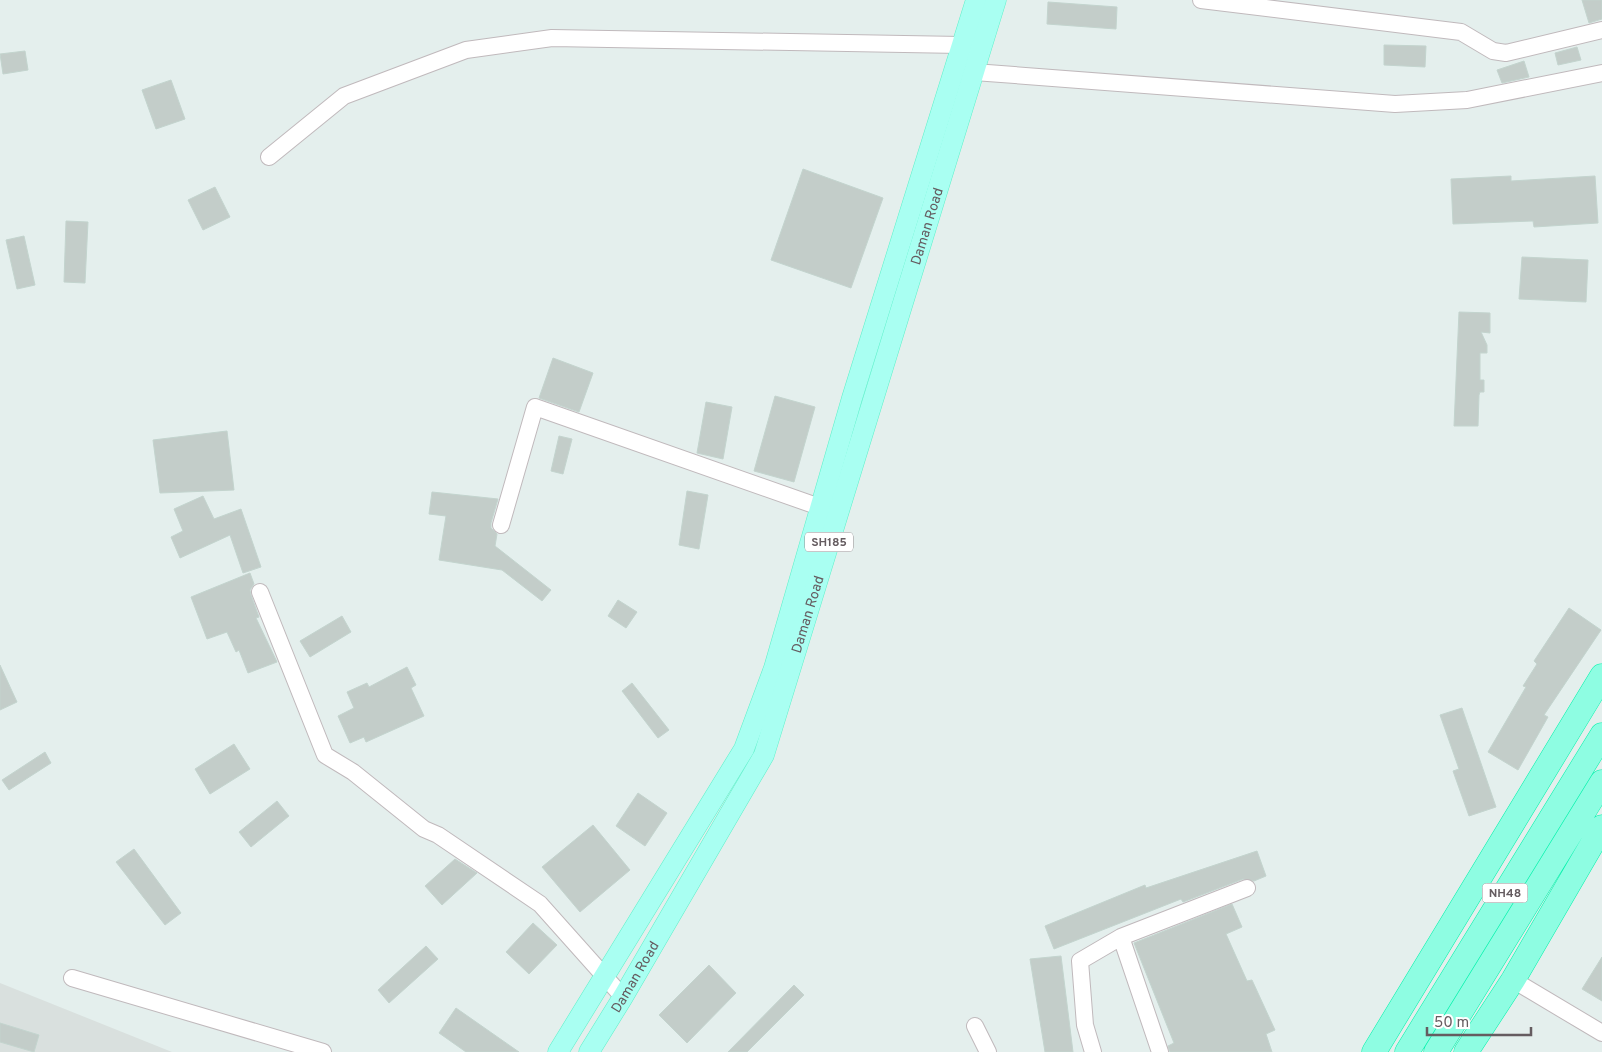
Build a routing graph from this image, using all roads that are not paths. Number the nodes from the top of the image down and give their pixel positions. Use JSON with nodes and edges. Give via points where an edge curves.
{"nodes":[{"id":1,"x":976,"y":0,"type":"edge"},
{"id":2,"x":996,"y":0,"type":"edge"},
{"id":3,"x":1201,"y":0,"type":"edge"},
{"id":4,"x":1602,"y":30,"type":"edge"},
{"id":5,"x":961,"y":45,"type":"junction"},
{"id":6,"x":980,"y":53,"type":"junction"},
{"id":7,"x":974,"y":72,"type":"junction"},
{"id":8,"x":1602,"y":73,"type":"edge"},
{"id":9,"x":270,"y":157,"type":"dead end"},
{"id":10,"x":829,"y":510,"type":"junction"},
{"id":11,"x":500,"y":526,"type":"dead end"},
{"id":12,"x":260,"y":592,"type":"dead end"},
{"id":13,"x":1602,"y":676,"type":"edge"},
{"id":14,"x":1602,"y":735,"type":"edge"},
{"id":15,"x":1602,"y":782,"type":"edge"},
{"id":16,"x":1602,"y":826,"type":"edge"},
{"id":17,"x":1247,"y":888,"type":"dead end"},
{"id":18,"x":1121,"y":938,"type":"junction"},
{"id":19,"x":605,"y":975,"type":"junction"},
{"id":20,"x":72,"y":978,"type":"dead end"},
{"id":21,"x":1513,"y":980,"type":"junction"},
{"id":22,"x":624,"y":997,"type":"junction"},
{"id":23,"x":975,"y":1026,"type":"dead end"},
{"id":24,"x":1602,"y":1033,"type":"edge"},
{"id":25,"x":323,"y":1052,"type":"edge"},
{"id":26,"x":558,"y":1052,"type":"edge"},
{"id":27,"x":589,"y":1052,"type":"edge"},
{"id":28,"x":988,"y":1052,"type":"edge"},
{"id":29,"x":1093,"y":1052,"type":"edge"},
{"id":30,"x":1160,"y":1052,"type":"edge"},
{"id":31,"x":1374,"y":1052,"type":"edge"},
{"id":32,"x":1407,"y":1052,"type":"edge"},
{"id":33,"x":1436,"y":1052,"type":"edge"},
{"id":34,"x":1466,"y":1052,"type":"edge"}],
"edges":[{"from":1,"to":5,"type":"main road"},
{"from":2,"to":6,"type":"main road","name":"Daman Road","number":"SH185"},
{"from":3,"to":4,"type":"street","via":[[1461,32],[1493,51],[1506,52]]},
{"from":5,"to":6,"type":"street"},
{"from":5,"to":9,"type":"street","via":[[552,38],[466,50],[344,96]]},
{"from":5,"to":10,"type":"main road"},
{"from":6,"to":7,"type":"main road","name":"Daman Road","number":"SH185"},
{"from":7,"to":8,"type":"street","via":[[1395,104],[1467,100]]},
{"from":7,"to":10,"type":"main road","name":"Daman Road","number":"SH185"},
{"from":10,"to":11,"type":"street","via":[[535,407]]},
{"from":10,"to":19,"type":"main road","via":[[744,749]]},
{"from":10,"to":22,"type":"main road","name":"Daman Road","number":"SH185","via":[[764,755]]},
{"from":12,"to":19,"type":"street","via":[[325,755],[353,772],[424,829],[438,835],[540,904]]},
{"from":13,"to":31,"type":"highway"},
{"from":14,"to":32,"type":"highway","number":"NH48"},
{"from":15,"to":33,"type":"highway","number":"NH48"},
{"from":16,"to":21,"type":"highway"},
{"from":17,"to":18,"type":"street"},
{"from":18,"to":29,"type":"street","via":[[1080,961],[1084,1025]]},
{"from":18,"to":30,"type":"street"},
{"from":19,"to":22,"type":"street"},
{"from":19,"to":26,"type":"main road"},
{"from":20,"to":25,"type":"street"},
{"from":21,"to":24,"type":"street"},
{"from":21,"to":34,"type":"highway"},
{"from":22,"to":27,"type":"main road","name":"Daman Road","number":"SH185"},
{"from":23,"to":28,"type":"street"}]}
